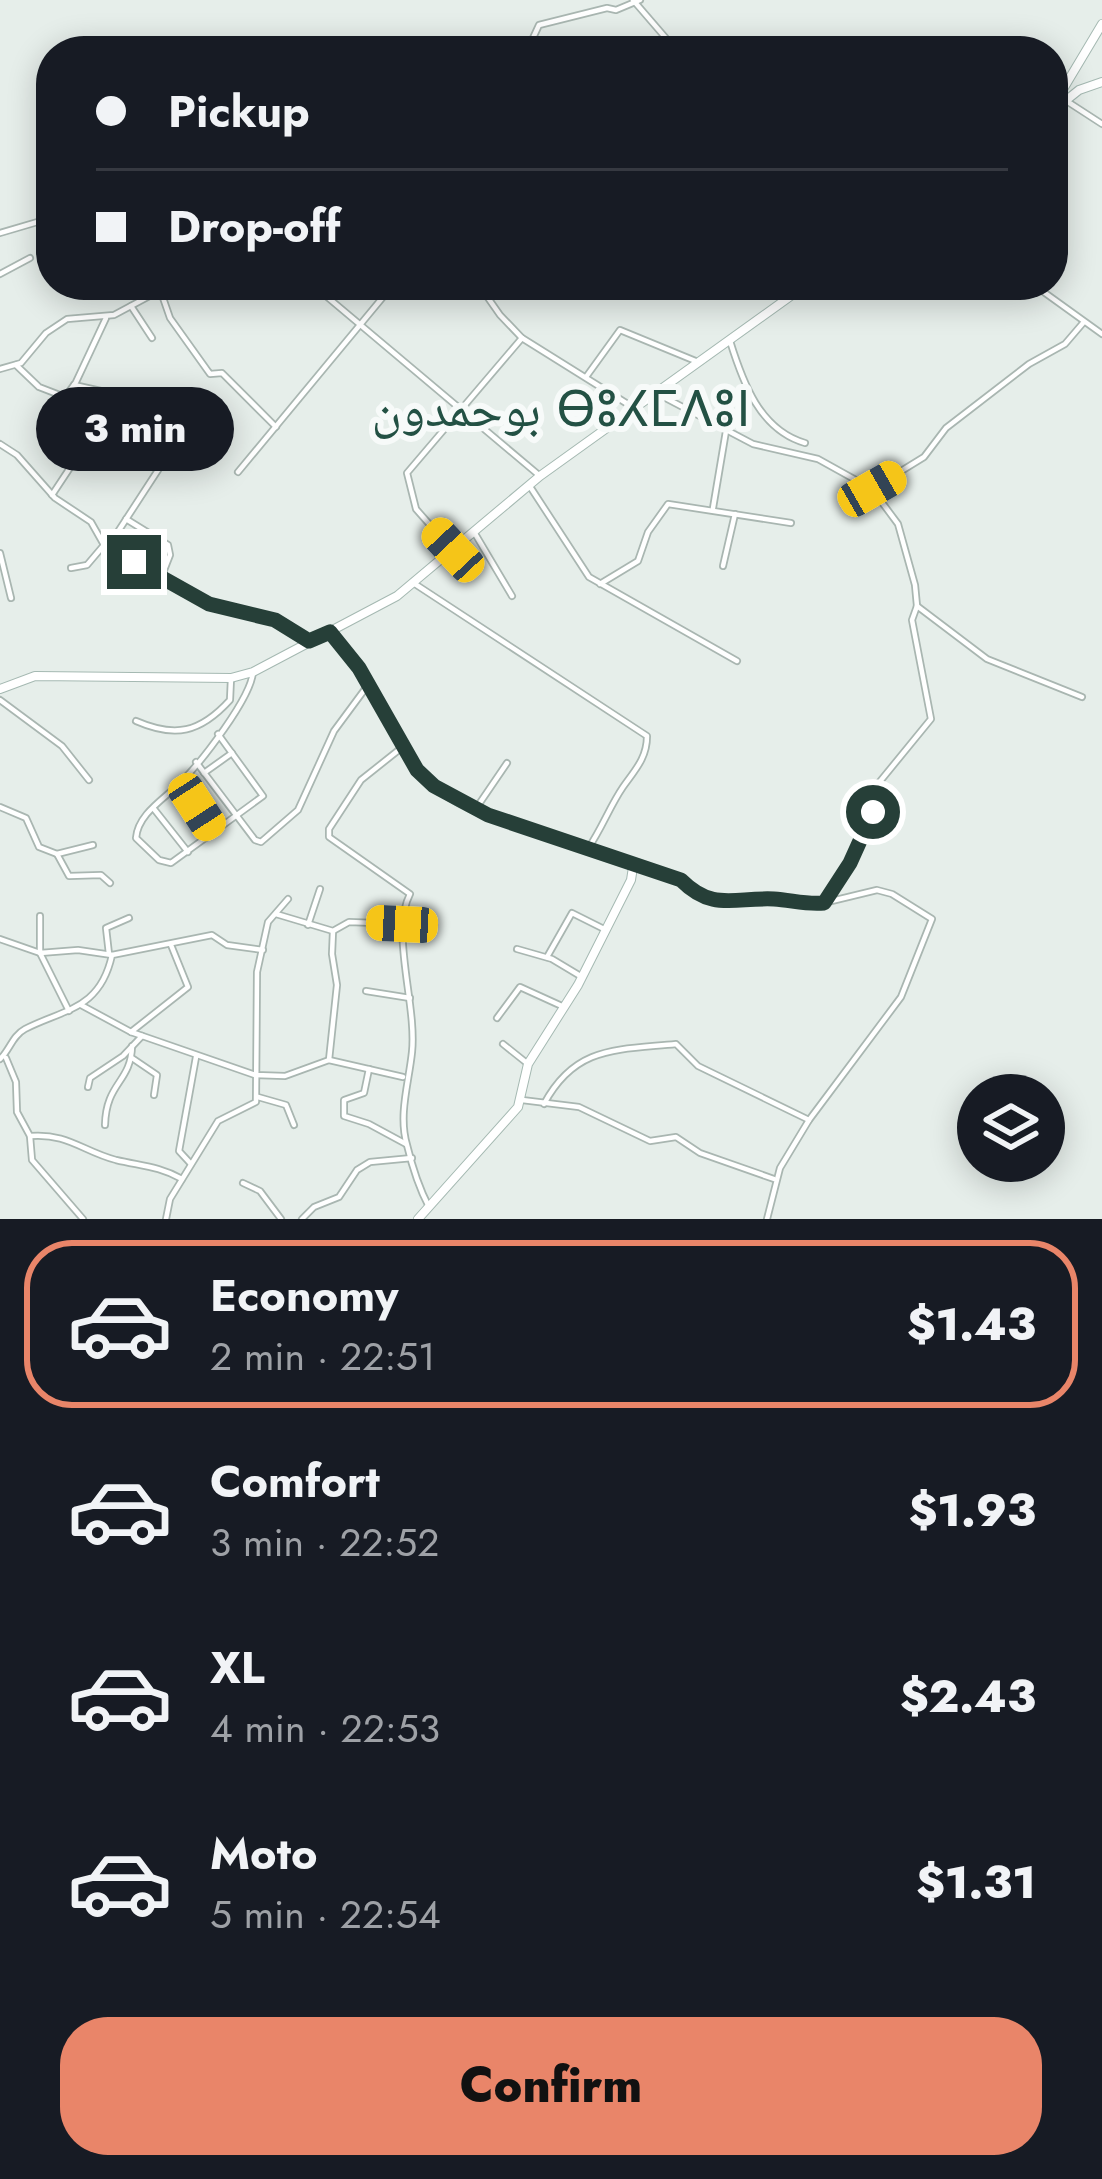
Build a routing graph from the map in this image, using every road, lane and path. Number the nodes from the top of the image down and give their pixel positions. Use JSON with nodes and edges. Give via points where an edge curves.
{"nodes":[{"id":1,"x":636,"y":1,"type":"edge"},
{"id":2,"x":1102,"y":24,"type":"edge"},
{"id":3,"x":534,"y":36,"type":"edge"},
{"id":4,"x":665,"y":36,"type":"edge"},
{"id":5,"x":1068,"y":82,"type":"edge"},
{"id":6,"x":1102,"y":82,"type":"edge"},
{"id":7,"x":1068,"y":98,"type":"edge"},
{"id":8,"x":1068,"y":102,"type":"edge"},
{"id":9,"x":1102,"y":124,"type":"edge"},
{"id":10,"x":36,"y":222,"type":"edge"},
{"id":11,"x":0,"y":233,"type":"edge"},
{"id":12,"x":30,"y":258,"type":"dead end"},
{"id":13,"x":0,"y":274,"type":"edge"},
{"id":14,"x":142,"y":300,"type":"edge"},
{"id":15,"x":164,"y":300,"type":"edge"},
{"id":16,"x":331,"y":300,"type":"edge"},
{"id":17,"x":380,"y":300,"type":"edge"},
{"id":18,"x":491,"y":300,"type":"edge"},
{"id":19,"x":786,"y":300,"type":"edge"},
{"id":20,"x":1053,"y":300,"type":"edge"},
{"id":21,"x":131,"y":306,"type":"junction"},
{"id":22,"x":106,"y":318,"type":"junction"},
{"id":23,"x":1083,"y":323,"type":"junction"},
{"id":24,"x":359,"y":324,"type":"junction"},
{"id":25,"x":1102,"y":334,"type":"edge"},
{"id":26,"x":152,"y":338,"type":"dead end"},
{"id":27,"x":522,"y":338,"type":"junction"},
{"id":28,"x":730,"y":341,"type":"junction"},
{"id":29,"x":698,"y":362,"type":"junction"},
{"id":30,"x":16,"y":365,"type":"junction"},
{"id":31,"x":0,"y":370,"type":"edge"},
{"id":32,"x":585,"y":378,"type":"junction"},
{"id":33,"x":74,"y":385,"type":"junction"},
{"id":34,"x":656,"y":392,"type":"junction"},
{"id":35,"x":634,"y":408,"type":"junction"},
{"id":36,"x":462,"y":410,"type":"junction"},
{"id":37,"x":134,"y":427,"type":"dead end"},
{"id":38,"x":276,"y":427,"type":"junction"},
{"id":39,"x":726,"y":431,"type":"junction"},
{"id":40,"x":805,"y":443,"type":"dead end"},
{"id":41,"x":0,"y":444,"type":"edge"},
{"id":42,"x":175,"y":444,"type":"dead end"},
{"id":43,"x":86,"y":445,"type":"dead end"},
{"id":44,"x":238,"y":472,"type":"dead end"},
{"id":45,"x":540,"y":476,"type":"junction"},
{"id":46,"x":529,"y":485,"type":"junction"},
{"id":47,"x":872,"y":489,"type":"junction"},
{"id":48,"x":52,"y":495,"type":"junction"},
{"id":49,"x":713,"y":508,"type":"junction"},
{"id":50,"x":735,"y":514,"type":"junction"},
{"id":51,"x":126,"y":519,"type":"junction"},
{"id":52,"x":791,"y":523,"type":"dead end"},
{"id":53,"x":474,"y":532,"type":"junction"},
{"id":54,"x":106,"y":546,"type":"junction"},
{"id":55,"x":453,"y":550,"type":"junction"},
{"id":56,"x":0,"y":553,"type":"edge"},
{"id":57,"x":723,"y":566,"type":"dead end"},
{"id":58,"x":71,"y":568,"type":"dead end"},
{"id":59,"x":160,"y":578,"type":"junction"},
{"id":60,"x":415,"y":584,"type":"junction"},
{"id":61,"x":601,"y":584,"type":"junction"},
{"id":62,"x":512,"y":596,"type":"dead end"},
{"id":63,"x":11,"y":598,"type":"dead end"},
{"id":64,"x":917,"y":606,"type":"junction"},
{"id":65,"x":330,"y":632,"type":"junction"},
{"id":66,"x":309,"y":641,"type":"junction"},
{"id":67,"x":736,"y":661,"type":"dead end"},
{"id":68,"x":253,"y":672,"type":"junction"},
{"id":69,"x":231,"y":678,"type":"junction"},
{"id":70,"x":368,"y":685,"type":"junction"},
{"id":71,"x":0,"y":688,"type":"edge"},
{"id":72,"x":1082,"y":697,"type":"dead end"},
{"id":73,"x":0,"y":700,"type":"edge"},
{"id":74,"x":136,"y":721,"type":"dead end"},
{"id":75,"x":218,"y":734,"type":"junction"},
{"id":76,"x":405,"y":745,"type":"junction"},
{"id":77,"x":232,"y":752,"type":"junction"},
{"id":78,"x":196,"y":762,"type":"junction"},
{"id":79,"x":506,"y":763,"type":"dead end"},
{"id":80,"x":204,"y":772,"type":"junction"},
{"id":81,"x":89,"y":780,"type":"dead end"},
{"id":82,"x":182,"y":782,"type":"junction"},
{"id":83,"x":0,"y":808,"type":"edge"},
{"id":84,"x":153,"y":808,"type":"junction"},
{"id":85,"x":476,"y":810,"type":"junction"},
{"id":86,"x":237,"y":816,"type":"junction"},
{"id":87,"x":214,"y":832,"type":"junction"},
{"id":88,"x":93,"y":845,"type":"dead end"},
{"id":89,"x":589,"y":847,"type":"junction"},
{"id":90,"x":188,"y":852,"type":"junction"},
{"id":91,"x":57,"y":854,"type":"junction"},
{"id":92,"x":633,"y":867,"type":"junction"},
{"id":93,"x":110,"y":884,"type":"dead end"},
{"id":94,"x":320,"y":889,"type":"dead end"},
{"id":95,"x":288,"y":899,"type":"dead end"},
{"id":96,"x":824,"y":903,"type":"junction"},
{"id":97,"x":276,"y":914,"type":"junction"},
{"id":98,"x":40,"y":916,"type":"dead end"},
{"id":99,"x":129,"y":918,"type":"dead end"},
{"id":100,"x":402,"y":924,"type":"junction"},
{"id":101,"x":308,"y":925,"type":"junction"},
{"id":102,"x":606,"y":930,"type":"junction"},
{"id":103,"x":333,"y":932,"type":"junction"},
{"id":104,"x":0,"y":939,"type":"edge"},
{"id":105,"x":171,"y":945,"type":"junction"},
{"id":106,"x":262,"y":950,"type":"junction"},
{"id":107,"x":517,"y":950,"type":"dead end"},
{"id":108,"x":40,"y":952,"type":"junction"},
{"id":109,"x":110,"y":955,"type":"junction"},
{"id":110,"x":547,"y":957,"type":"junction"},
{"id":111,"x":582,"y":977,"type":"junction"},
{"id":112,"x":366,"y":992,"type":"dead end"},
{"id":113,"x":410,"y":998,"type":"junction"},
{"id":114,"x":81,"y":1005,"type":"junction"},
{"id":115,"x":564,"y":1007,"type":"junction"},
{"id":116,"x":70,"y":1013,"type":"junction"},
{"id":117,"x":497,"y":1018,"type":"dead end"},
{"id":118,"x":131,"y":1032,"type":"junction"},
{"id":119,"x":142,"y":1036,"type":"junction"},
{"id":120,"x":503,"y":1044,"type":"dead end"},
{"id":121,"x":132,"y":1046,"type":"junction"},
{"id":122,"x":196,"y":1057,"type":"junction"},
{"id":123,"x":3,"y":1058,"type":"edge"},
{"id":124,"x":132,"y":1058,"type":"junction"},
{"id":125,"x":329,"y":1060,"type":"junction"},
{"id":126,"x":528,"y":1064,"type":"junction"},
{"id":127,"x":369,"y":1068,"type":"junction"},
{"id":128,"x":255,"y":1075,"type":"junction"},
{"id":129,"x":405,"y":1078,"type":"junction"},
{"id":130,"x":88,"y":1087,"type":"dead end"},
{"id":131,"x":154,"y":1095,"type":"dead end"},
{"id":132,"x":257,"y":1097,"type":"junction"},
{"id":133,"x":522,"y":1100,"type":"junction"},
{"id":134,"x":544,"y":1104,"type":"junction"},
{"id":135,"x":809,"y":1120,"type":"junction"},
{"id":136,"x":105,"y":1125,"type":"dead end"},
{"id":137,"x":294,"y":1125,"type":"dead end"},
{"id":138,"x":30,"y":1136,"type":"junction"},
{"id":139,"x":406,"y":1144,"type":"junction"},
{"id":140,"x":412,"y":1158,"type":"junction"},
{"id":141,"x":191,"y":1164,"type":"junction"},
{"id":142,"x":182,"y":1179,"type":"junction"},
{"id":143,"x":776,"y":1180,"type":"junction"},
{"id":144,"x":243,"y":1183,"type":"dead end"},
{"id":145,"x":429,"y":1207,"type":"junction"},
{"id":146,"x":83,"y":1219,"type":"edge"},
{"id":147,"x":166,"y":1219,"type":"edge"},
{"id":148,"x":281,"y":1219,"type":"edge"},
{"id":149,"x":302,"y":1219,"type":"edge"},
{"id":150,"x":418,"y":1219,"type":"edge"},
{"id":151,"x":767,"y":1219,"type":"edge"}],
"edges":[{"from":1,"to":3,"type":"street","via":[[539,25]]},
{"from":1,"to":4,"type":"street"},
{"from":2,"to":5,"type":"main road"},
{"from":6,"to":7,"type":"main road"},
{"from":8,"to":9,"type":"street"},
{"from":10,"to":11,"type":"street"},
{"from":12,"to":13,"type":"street"},
{"from":14,"to":21,"type":"street"},
{"from":15,"to":38,"type":"street","via":[[210,374],[222,373]]},
{"from":16,"to":24,"type":"street"},
{"from":17,"to":24,"type":"street"},
{"from":18,"to":27,"type":"street"},
{"from":19,"to":28,"type":"main road"},
{"from":20,"to":23,"type":"street"},
{"from":21,"to":22,"type":"street"},
{"from":21,"to":26,"type":"street"},
{"from":22,"to":30,"type":"street","via":[[62,322]]},
{"from":22,"to":33,"type":"street"},
{"from":23,"to":25,"type":"street"},
{"from":23,"to":47,"type":"street","via":[[946,428],[924,457]]},
{"from":24,"to":36,"type":"street"},
{"from":24,"to":38,"type":"street"},
{"from":27,"to":32,"type":"street"},
{"from":27,"to":36,"type":"street"},
{"from":28,"to":29,"type":"main road"},
{"from":28,"to":40,"type":"street","via":[[746,387],[769,420],[781,435]]},
{"from":29,"to":32,"type":"street","via":[[620,330]]},
{"from":29,"to":34,"type":"main road"},
{"from":30,"to":31,"type":"street"},
{"from":30,"to":33,"type":"street","via":[[58,397]]},
{"from":32,"to":35,"type":"street"},
{"from":33,"to":37,"type":"street","via":[[101,392]]},
{"from":34,"to":35,"type":"main road"},
{"from":34,"to":39,"type":"street"},
{"from":35,"to":45,"type":"main road"},
{"from":36,"to":45,"type":"street"},
{"from":36,"to":55,"type":"street","via":[[407,481],[416,509]]},
{"from":38,"to":44,"type":"street"},
{"from":39,"to":47,"type":"street","via":[[835,465]]},
{"from":39,"to":49,"type":"street"},
{"from":41,"to":48,"type":"street"},
{"from":42,"to":51,"type":"street"},
{"from":43,"to":48,"type":"street"},
{"from":45,"to":46,"type":"main road"},
{"from":46,"to":53,"type":"main road"},
{"from":46,"to":61,"type":"street","via":[[580,566]]},
{"from":47,"to":64,"type":"street","via":[[898,524]]},
{"from":48,"to":54,"type":"street","via":[[89,520]]},
{"from":49,"to":50,"type":"street"},
{"from":49,"to":61,"type":"street","via":[[666,504],[638,561]]},
{"from":50,"to":52,"type":"street"},
{"from":50,"to":57,"type":"street"},
{"from":51,"to":54,"type":"street"},
{"from":51,"to":59,"type":"street","via":[[168,544]]},
{"from":53,"to":55,"type":"main road"},
{"from":53,"to":62,"type":"street"},
{"from":54,"to":58,"type":"street"},
{"from":54,"to":59,"type":"street"},
{"from":55,"to":60,"type":"main road"},
{"from":56,"to":63,"type":"street"},
{"from":59,"to":66,"type":"street","via":[[209,604],[275,620]]},
{"from":60,"to":65,"type":"main road"},
{"from":60,"to":89,"type":"street","via":[[646,736],[638,770]]},
{"from":61,"to":67,"type":"street"},
{"from":64,"to":72,"type":"street","via":[[987,659]]},
{"from":64,"to":96,"type":"street","via":[[911,616],[931,719],[873,790],[873,812]]},
{"from":65,"to":66,"type":"main road"},
{"from":65,"to":70,"type":"main road"},
{"from":66,"to":68,"type":"main road"},
{"from":68,"to":69,"type":"main road"},
{"from":68,"to":75,"type":"street"},
{"from":69,"to":71,"type":"main road","via":[[35,676]]},
{"from":69,"to":74,"type":"street","via":[[230,700],[210,719],[173,733]]},
{"from":70,"to":76,"type":"main road"},
{"from":70,"to":86,"type":"street","via":[[334,731],[298,810],[260,842]]},
{"from":73,"to":81,"type":"street","via":[[62,746]]},
{"from":75,"to":77,"type":"street"},
{"from":75,"to":78,"type":"street"},
{"from":76,"to":85,"type":"main road","via":[[422,776]]},
{"from":76,"to":100,"type":"street","via":[[361,780],[329,829],[335,845],[408,890]]},
{"from":77,"to":80,"type":"street"},
{"from":77,"to":86,"type":"street","via":[[263,795]]},
{"from":78,"to":80,"type":"street"},
{"from":78,"to":82,"type":"street"},
{"from":79,"to":85,"type":"street"},
{"from":80,"to":86,"type":"street"},
{"from":82,"to":84,"type":"street"},
{"from":82,"to":87,"type":"street"},
{"from":83,"to":91,"type":"street","via":[[26,818],[39,847]]},
{"from":84,"to":90,"type":"street"},
{"from":84,"to":90,"type":"street","via":[[136,838],[163,862]]},
{"from":85,"to":89,"type":"main road"},
{"from":86,"to":87,"type":"street"},
{"from":87,"to":90,"type":"street"},
{"from":88,"to":91,"type":"street"},
{"from":89,"to":92,"type":"main road"},
{"from":91,"to":93,"type":"street","via":[[69,876],[101,875]]},
{"from":92,"to":96,"type":"street","via":[[681,880],[716,901]]},
{"from":92,"to":102,"type":"main road"},
{"from":94,"to":101,"type":"street"},
{"from":95,"to":97,"type":"street"},
{"from":96,"to":135,"type":"street","via":[[885,891],[932,919],[901,997]]},
{"from":97,"to":101,"type":"street"},
{"from":97,"to":106,"type":"street"},
{"from":98,"to":108,"type":"street"},
{"from":99,"to":109,"type":"street","via":[[106,928]]},
{"from":100,"to":103,"type":"street","via":[[349,922]]},
{"from":100,"to":113,"type":"street"},
{"from":101,"to":103,"type":"street"},
{"from":102,"to":110,"type":"street","via":[[572,913]]},
{"from":102,"to":111,"type":"main road"},
{"from":103,"to":125,"type":"street"},
{"from":104,"to":108,"type":"street"},
{"from":105,"to":106,"type":"street","via":[[212,935]]},
{"from":105,"to":109,"type":"street"},
{"from":105,"to":118,"type":"street","via":[[187,989]]},
{"from":106,"to":128,"type":"street"},
{"from":107,"to":110,"type":"street"},
{"from":108,"to":109,"type":"street"},
{"from":108,"to":116,"type":"street"},
{"from":109,"to":114,"type":"street","via":[[108,971]]},
{"from":110,"to":111,"type":"street"},
{"from":111,"to":115,"type":"main road"},
{"from":112,"to":113,"type":"street"},
{"from":113,"to":129,"type":"street"},
{"from":114,"to":116,"type":"street"},
{"from":114,"to":118,"type":"street"},
{"from":115,"to":117,"type":"street","via":[[520,987]]},
{"from":115,"to":126,"type":"main road"},
{"from":116,"to":123,"type":"street","via":[[22,1031]]},
{"from":118,"to":119,"type":"street"},
{"from":119,"to":121,"type":"street"},
{"from":119,"to":122,"type":"street"},
{"from":120,"to":126,"type":"street"},
{"from":121,"to":124,"type":"street"},
{"from":121,"to":130,"type":"street"},
{"from":122,"to":128,"type":"street"},
{"from":122,"to":141,"type":"street","via":[[179,1150]]},
{"from":123,"to":138,"type":"street"},
{"from":124,"to":131,"type":"street","via":[[157,1075]]},
{"from":124,"to":136,"type":"street","via":[[107,1096]]},
{"from":125,"to":127,"type":"street"},
{"from":125,"to":128,"type":"street","via":[[286,1076]]},
{"from":126,"to":133,"type":"main road"},
{"from":127,"to":129,"type":"street"},
{"from":127,"to":139,"type":"street","via":[[364,1093],[344,1100],[344,1116]]},
{"from":128,"to":132,"type":"street"},
{"from":129,"to":139,"type":"street"},
{"from":132,"to":137,"type":"street","via":[[286,1105]]},
{"from":132,"to":141,"type":"street","via":[[218,1121]]},
{"from":133,"to":134,"type":"street"},
{"from":133,"to":145,"type":"main road"},
{"from":134,"to":135,"type":"street","via":[[579,1060],[676,1044],[698,1066]]},
{"from":134,"to":143,"type":"street","via":[[579,1108],[650,1141],[676,1137],[700,1154]]},
{"from":135,"to":143,"type":"street"},
{"from":138,"to":142,"type":"street","via":[[64,1137]]},
{"from":138,"to":146,"type":"street","via":[[32,1160]]},
{"from":139,"to":140,"type":"street"},
{"from":140,"to":145,"type":"street"},
{"from":140,"to":149,"type":"street","via":[[370,1162],[338,1197]]},
{"from":141,"to":142,"type":"street"},
{"from":142,"to":147,"type":"street"},
{"from":143,"to":151,"type":"street"},
{"from":144,"to":148,"type":"street"},
{"from":145,"to":150,"type":"main road"}]}
